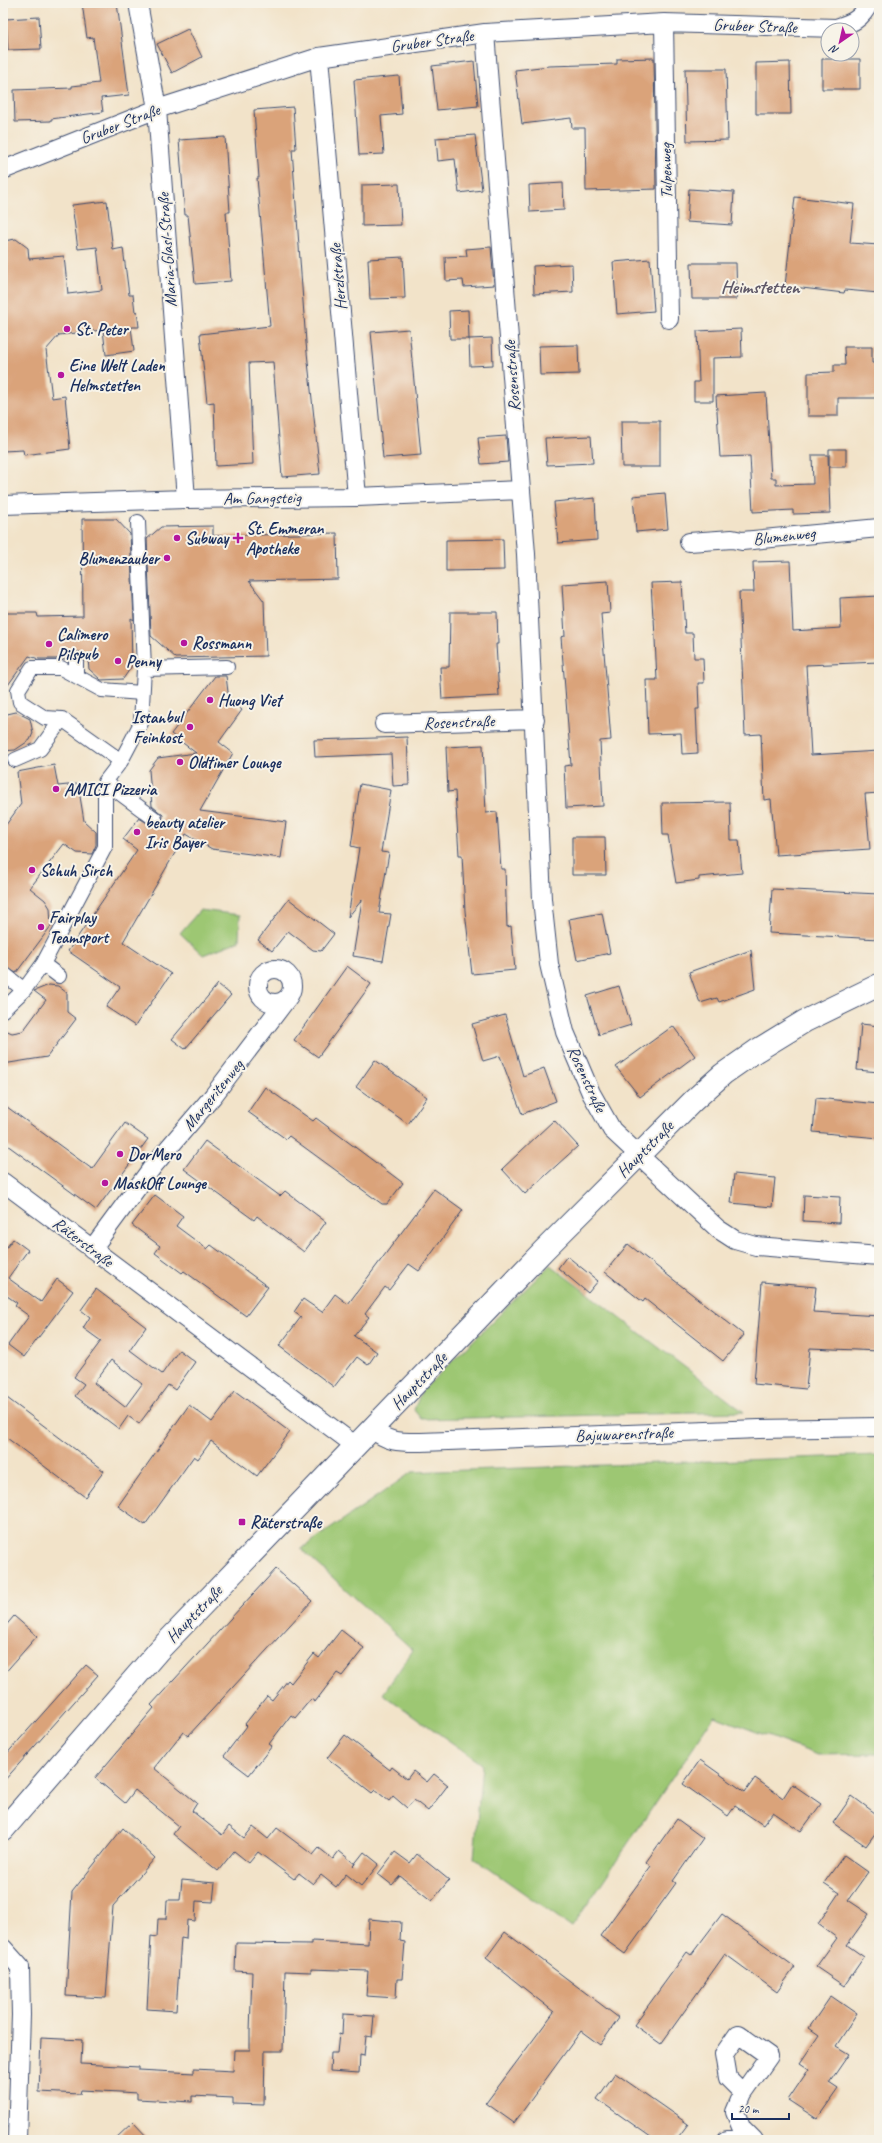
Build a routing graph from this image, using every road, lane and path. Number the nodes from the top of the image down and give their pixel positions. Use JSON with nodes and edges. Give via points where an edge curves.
{"nodes":[{"id":1,"x":138,"y":3,"type":"edge"},
{"id":2,"x":869,"y":3,"type":"edge"},
{"id":3,"x":664,"y":23,"type":"junction"},
{"id":4,"x":485,"y":33,"type":"junction"},
{"id":5,"x":319,"y":57,"type":"junction"},
{"id":6,"x":157,"y":109,"type":"junction"},
{"id":7,"x":3,"y":170,"type":"edge"},
{"id":8,"x":669,"y":319,"type":"dead end"},
{"id":9,"x":521,"y":490,"type":"junction"},
{"id":10,"x":358,"y":497,"type":"junction"},
{"id":11,"x":186,"y":498,"type":"junction"},
{"id":12,"x":3,"y":505,"type":"edge"},
{"id":13,"x":138,"y":522,"type":"dead end"},
{"id":14,"x":879,"y":528,"type":"edge"},
{"id":15,"x":689,"y":542,"type":"dead end"},
{"id":16,"x":76,"y":660,"type":"dead end"},
{"id":17,"x":227,"y":667,"type":"dead end"},
{"id":18,"x":144,"y":669,"type":"junction"},
{"id":19,"x":76,"y":676,"type":"junction"},
{"id":20,"x":142,"y":693,"type":"junction"},
{"id":21,"x":62,"y":719,"type":"junction"},
{"id":22,"x":535,"y":719,"type":"junction"},
{"id":23,"x":384,"y":724,"type":"dead end"},
{"id":24,"x":15,"y":760,"type":"dead end"},
{"id":25,"x":121,"y":761,"type":"junction"},
{"id":26,"x":105,"y":782,"type":"junction"},
{"id":27,"x":154,"y":819,"type":"dead end"},
{"id":28,"x":43,"y":964,"type":"junction"},
{"id":29,"x":3,"y":973,"type":"edge"},
{"id":30,"x":59,"y":976,"type":"dead end"},
{"id":31,"x":879,"y":985,"type":"edge"},
{"id":32,"x":24,"y":990,"type":"junction"},
{"id":33,"x":289,"y":996,"type":"dead end"},
{"id":34,"x":3,"y":1010,"type":"edge"},
{"id":35,"x":638,"y":1154,"type":"junction"},
{"id":36,"x":3,"y":1182,"type":"edge"},
{"id":37,"x":92,"y":1249,"type":"junction"},
{"id":38,"x":879,"y":1256,"type":"edge"},
{"id":39,"x":879,"y":1428,"type":"edge"},
{"id":40,"x":372,"y":1429,"type":"junction"},
{"id":41,"x":356,"y":1446,"type":"junction"},
{"id":42,"x":3,"y":1830,"type":"edge"},
{"id":43,"x":3,"y":1948,"type":"edge"},
{"id":44,"x":743,"y":2093,"type":"dead end"},
{"id":45,"x":17,"y":2140,"type":"edge"},
{"id":46,"x":726,"y":2140,"type":"edge"},
{"id":47,"x":752,"y":2140,"type":"edge"}],
"edges":[{"from":1,"to":6,"type":"street","name":"Maria-Glasl-Straße"},
{"from":2,"to":3,"type":"street","name":"Gruber Straße","via":[[864,13],[854,22],[836,28]]},
{"from":3,"to":4,"type":"street","name":"Gruber Straße"},
{"from":3,"to":8,"type":"street","name":"Tulpenweg"},
{"from":4,"to":5,"type":"street","name":"Gruber Straße"},
{"from":4,"to":9,"type":"street","name":"Rosenstraße"},
{"from":5,"to":6,"type":"street","name":"Gruber Straße"},
{"from":5,"to":10,"type":"street","name":"Herzlstraße"},
{"from":6,"to":7,"type":"street","name":"Gruber Straße"},
{"from":6,"to":11,"type":"street","name":"Maria-Glasl-Straße"},
{"from":9,"to":10,"type":"street","name":"Am Gangsteig"},
{"from":9,"to":22,"type":"street","name":"Rosenstraße"},
{"from":10,"to":11,"type":"street","name":"Am Gangsteig"},
{"from":11,"to":12,"type":"street","name":"Am Gangsteig"},
{"from":13,"to":18,"type":"street"},
{"from":14,"to":15,"type":"street","name":"Blumenweg","via":[[742,541],[732,539]]},
{"from":16,"to":19,"type":"street"},
{"from":17,"to":18,"type":"street"},
{"from":18,"to":20,"type":"street"},
{"from":19,"to":20,"type":"street","via":[[102,690]]},
{"from":19,"to":21,"type":"street","via":[[61,668],[32,668],[18,690],[20,702],[45,718]]},
{"from":20,"to":25,"type":"street","via":[[140,723]]},
{"from":21,"to":24,"type":"street","via":[[40,749]]},
{"from":21,"to":25,"type":"street"},
{"from":22,"to":23,"type":"street","name":"Rosenstraße"},
{"from":22,"to":35,"type":"street","name":"Rosenstraße","via":[[542,899],[548,964],[556,1000],[565,1032],[591,1093],[612,1130]]},
{"from":25,"to":26,"type":"street"},
{"from":26,"to":27,"type":"street"},
{"from":26,"to":28,"type":"street","via":[[105,847]]},
{"from":28,"to":30,"type":"street"},
{"from":28,"to":32,"type":"street"},
{"from":29,"to":32,"type":"street"},
{"from":31,"to":35,"type":"street","name":"Hauptstraße","via":[[805,1021],[723,1074]]},
{"from":32,"to":34,"type":"street"},
{"from":33,"to":37,"type":"street","name":"Margeritenweg","via":[[213,1096],[154,1165]]},
{"from":35,"to":38,"type":"street","name":"Rosenstraße","via":[[718,1230],[735,1240],[756,1246]]},
{"from":35,"to":40,"type":"street","name":"Hauptstraße"},
{"from":36,"to":37,"type":"street","name":"Räterstraße"},
{"from":37,"to":41,"type":"street","name":"Räterstraße"},
{"from":39,"to":40,"type":"street","name":"Bajuwarenstraße","via":[[759,1429],[421,1442],[394,1442]]},
{"from":40,"to":41,"type":"street","name":"Hauptstraße"},
{"from":41,"to":42,"type":"street","name":"Hauptstraße","via":[[159,1650]]},
{"from":43,"to":45,"type":"street","via":[[20,1966]]},
{"from":44,"to":47,"type":"street","via":[[735,2112],[741,2128]]},
{"from":46,"to":47,"type":"street"}]}
